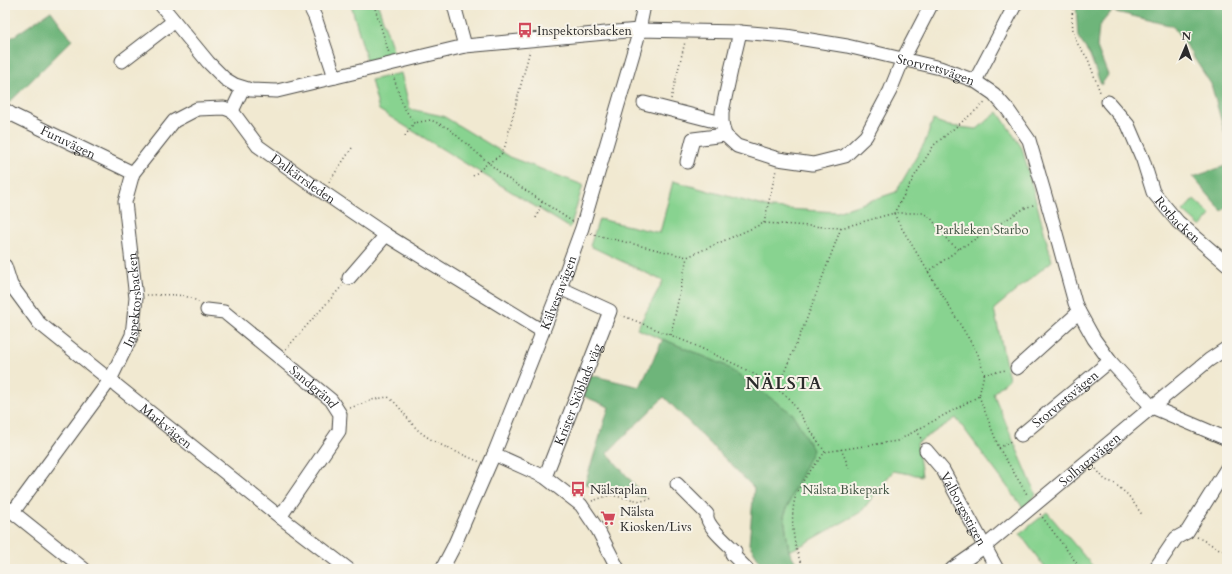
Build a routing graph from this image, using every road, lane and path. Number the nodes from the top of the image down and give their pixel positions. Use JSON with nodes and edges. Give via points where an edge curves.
{"nodes":[{"id":1,"x":161,"y":5,"type":"edge"},
{"id":2,"x":309,"y":5,"type":"edge"},
{"id":3,"x":374,"y":5,"type":"edge"},
{"id":4,"x":454,"y":5,"type":"edge"},
{"id":5,"x":644,"y":5,"type":"edge"},
{"id":6,"x":931,"y":5,"type":"edge"},
{"id":7,"x":1015,"y":5,"type":"edge"},
{"id":8,"x":1074,"y":5,"type":"edge"},
{"id":9,"x":174,"y":21,"type":"junction"},
{"id":10,"x":638,"y":30,"type":"junction"},
{"id":11,"x":688,"y":31,"type":"junction"},
{"id":12,"x":740,"y":32,"type":"junction"},
{"id":13,"x":532,"y":40,"type":"junction"},
{"id":14,"x":465,"y":46,"type":"junction"},
{"id":15,"x":903,"y":59,"type":"junction"},
{"id":16,"x":122,"y":61,"type":"dead end"},
{"id":17,"x":392,"y":64,"type":"junction"},
{"id":18,"x":335,"y":77,"type":"junction"},
{"id":19,"x":975,"y":81,"type":"junction"},
{"id":20,"x":239,"y":86,"type":"junction"},
{"id":21,"x":989,"y":100,"type":"dead end"},
{"id":22,"x":1108,"y":102,"type":"joint"},
{"id":23,"x":644,"y":103,"type":"dead end"},
{"id":24,"x":228,"y":109,"type":"junction"},
{"id":25,"x":668,"y":109,"type":"junction"},
{"id":26,"x":5,"y":110,"type":"edge"},
{"id":27,"x":414,"y":123,"type":"junction"},
{"id":28,"x":724,"y":129,"type":"junction"},
{"id":29,"x":405,"y":136,"type":"dead end"},
{"id":30,"x":352,"y":148,"type":"dead end"},
{"id":31,"x":778,"y":159,"type":"junction"},
{"id":32,"x":488,"y":162,"type":"junction"},
{"id":33,"x":687,"y":162,"type":"dead end"},
{"id":34,"x":133,"y":173,"type":"junction"},
{"id":35,"x":473,"y":176,"type":"dead end"},
{"id":36,"x":322,"y":192,"type":"junction"},
{"id":37,"x":542,"y":202,"type":"junction"},
{"id":38,"x":1036,"y":204,"type":"dead end"},
{"id":39,"x":894,"y":213,"type":"junction"},
{"id":40,"x":536,"y":218,"type":"dead end"},
{"id":41,"x":764,"y":223,"type":"junction"},
{"id":42,"x":582,"y":228,"type":"junction"},
{"id":43,"x":841,"y":228,"type":"junction"},
{"id":44,"x":386,"y":235,"type":"junction"},
{"id":45,"x":959,"y":249,"type":"junction"},
{"id":46,"x":687,"y":257,"type":"junction"},
{"id":47,"x":1227,"y":264,"type":"edge"},
{"id":48,"x":5,"y":266,"type":"edge"},
{"id":49,"x":928,"y":272,"type":"junction"},
{"id":50,"x":349,"y":278,"type":"joint"},
{"id":51,"x":560,"y":288,"type":"junction"},
{"id":52,"x":135,"y":295,"type":"junction"},
{"id":53,"x":207,"y":310,"type":"joint"},
{"id":54,"x":610,"y":311,"type":"junction"},
{"id":55,"x":1079,"y":312,"type":"junction"},
{"id":56,"x":542,"y":331,"type":"junction"},
{"id":57,"x":671,"y":335,"type":"junction"},
{"id":58,"x":1227,"y":348,"type":"edge"},
{"id":59,"x":280,"y":356,"type":"junction"},
{"id":60,"x":1110,"y":361,"type":"junction"},
{"id":61,"x":1017,"y":368,"type":"joint"},
{"id":62,"x":984,"y":374,"type":"junction"},
{"id":63,"x":110,"y":380,"type":"junction"},
{"id":64,"x":777,"y":389,"type":"junction"},
{"id":65,"x":978,"y":396,"type":"junction"},
{"id":66,"x":1152,"y":406,"type":"junction"},
{"id":67,"x":339,"y":412,"type":"junction"},
{"id":68,"x":1021,"y":435,"type":"joint"},
{"id":69,"x":1227,"y":439,"type":"edge"},
{"id":70,"x":999,"y":448,"type":"junction"},
{"id":71,"x":841,"y":449,"type":"junction"},
{"id":72,"x":926,"y":450,"type":"dead end"},
{"id":73,"x":826,"y":452,"type":"junction"},
{"id":74,"x":491,"y":460,"type":"junction"},
{"id":75,"x":1089,"y":460,"type":"junction"},
{"id":76,"x":1227,"y":468,"type":"edge"},
{"id":77,"x":850,"y":470,"type":"dead end"},
{"id":78,"x":545,"y":478,"type":"junction"},
{"id":79,"x":677,"y":484,"type":"dead end"},
{"id":80,"x":653,"y":498,"type":"dead end"},
{"id":81,"x":580,"y":504,"type":"junction"},
{"id":82,"x":1034,"y":506,"type":"junction"},
{"id":83,"x":9,"y":509,"type":"edge"},
{"id":84,"x":1143,"y":516,"type":"dead end"},
{"id":85,"x":280,"y":517,"type":"junction"},
{"id":86,"x":1186,"y":532,"type":"junction"},
{"id":87,"x":984,"y":547,"type":"junction"},
{"id":88,"x":1227,"y":553,"type":"edge"},
{"id":89,"x":84,"y":569,"type":"edge"},
{"id":90,"x":348,"y":569,"type":"edge"},
{"id":91,"x":442,"y":569,"type":"edge"},
{"id":92,"x":618,"y":569,"type":"edge"},
{"id":93,"x":748,"y":569,"type":"edge"},
{"id":94,"x":804,"y":569,"type":"edge"},
{"id":95,"x":952,"y":569,"type":"edge"},
{"id":96,"x":997,"y":569,"type":"edge"},
{"id":97,"x":1081,"y":569,"type":"edge"},
{"id":98,"x":1155,"y":569,"type":"edge"}],
"edges":[{"from":1,"to":9,"type":"street"},
{"from":2,"to":18,"type":"street"},
{"from":3,"to":17,"type":"path"},
{"from":4,"to":14,"type":"street"},
{"from":5,"to":10,"type":"street","name":"Kälvestavägen"},
{"from":6,"to":15,"type":"street"},
{"from":7,"to":19,"type":"street"},
{"from":8,"to":22,"type":"path","via":[[1073,31],[1077,43],[1088,59],[1100,92]]},
{"from":9,"to":16,"type":"street"},
{"from":9,"to":20,"type":"street","via":[[208,62],[226,79]]},
{"from":10,"to":11,"type":"street","name":"Storvretsvägen"},
{"from":10,"to":13,"type":"street","name":"Storvretsvägen"},
{"from":10,"to":42,"type":"street","name":"Kälvestavägen"},
{"from":11,"to":12,"type":"street","name":"Storvretsvägen"},
{"from":11,"to":25,"type":"path"},
{"from":12,"to":15,"type":"street","name":"Storvretsvägen","via":[[848,46]]},
{"from":12,"to":28,"type":"street","via":[[722,112]]},
{"from":13,"to":14,"type":"street","name":"Storvretsvägen"},
{"from":13,"to":32,"type":"path","via":[[505,146],[501,155]]},
{"from":14,"to":17,"type":"street"},
{"from":15,"to":19,"type":"street","name":"Storvretsvägen","via":[[940,68]]},
{"from":15,"to":31,"type":"street","via":[[890,91],[866,136],[845,156],[813,164]]},
{"from":17,"to":18,"type":"street"},
{"from":17,"to":27,"type":"path","via":[[403,106]]},
{"from":18,"to":20,"type":"street","via":[[277,91],[251,90]]},
{"from":19,"to":55,"type":"street","name":"Storvretsvägen","via":[[994,94],[1029,140]]},
{"from":20,"to":24,"type":"street"},
{"from":21,"to":39,"type":"path","via":[[934,145]]},
{"from":22,"to":47,"type":"street","name":"Rotbacken","via":[[1128,125],[1153,192],[1178,222]]},
{"from":23,"to":25,"type":"street"},
{"from":24,"to":34,"type":"street","name":"Inspektorsbacken","via":[[196,109],[174,121]]},
{"from":24,"to":36,"type":"street","name":"Dalkärrsleden","via":[[258,146]]},
{"from":25,"to":28,"type":"street"},
{"from":26,"to":34,"type":"street","name":"Furuvägen"},
{"from":27,"to":29,"type":"path"},
{"from":27,"to":32,"type":"path","via":[[431,120],[448,128]]},
{"from":28,"to":31,"type":"street","via":[[738,146]]},
{"from":28,"to":33,"type":"street","via":[[693,139]]},
{"from":30,"to":36,"type":"path"},
{"from":31,"to":41,"type":"path"},
{"from":32,"to":35,"type":"path"},
{"from":32,"to":37,"type":"path"},
{"from":34,"to":52,"type":"street","name":"Inspektorsbacken","via":[[125,202]]},
{"from":36,"to":44,"type":"street","name":"Dalkärrsleden"},
{"from":37,"to":40,"type":"path"},
{"from":37,"to":42,"type":"path"},
{"from":38,"to":45,"type":"path","via":[[1025,208]]},
{"from":39,"to":43,"type":"path"},
{"from":39,"to":45,"type":"path","via":[[923,213],[931,218],[948,241]]},
{"from":39,"to":49,"type":"path"},
{"from":41,"to":43,"type":"path"},
{"from":41,"to":46,"type":"path"},
{"from":42,"to":46,"type":"path","via":[[596,235]]},
{"from":42,"to":51,"type":"street","name":"Kälvestavägen"},
{"from":43,"to":64,"type":"path"},
{"from":44,"to":50,"type":"street"},
{"from":44,"to":56,"type":"street","name":"Dalkärrsleden"},
{"from":45,"to":49,"type":"path"},
{"from":46,"to":57,"type":"path"},
{"from":48,"to":63,"type":"street","name":"Markvägen","via":[[11,285],[39,323]]},
{"from":49,"to":62,"type":"path","via":[[978,354]]},
{"from":50,"to":59,"type":"path"},
{"from":51,"to":54,"type":"street"},
{"from":51,"to":56,"type":"street","name":"Kälvestavägen"},
{"from":52,"to":53,"type":"path","via":[[189,297]]},
{"from":52,"to":63,"type":"street","name":"Inspektorsbacken","via":[[132,335]]},
{"from":53,"to":59,"type":"street","name":"Sandgränd","via":[[224,312]]},
{"from":54,"to":57,"type":"path"},
{"from":54,"to":78,"type":"street","name":"Krister Siöblads väg"},
{"from":55,"to":60,"type":"street","name":"Storvretsvägen"},
{"from":55,"to":61,"type":"street"},
{"from":56,"to":74,"type":"street","name":"Kälvestavägen"},
{"from":57,"to":64,"type":"path","via":[[739,366]]},
{"from":58,"to":66,"type":"street","name":"Solhagavägen"},
{"from":59,"to":67,"type":"street","name":"Sandgränd","via":[[331,400]]},
{"from":60,"to":66,"type":"street","name":"Storvretsvägen"},
{"from":60,"to":68,"type":"street","name":"Storvretsvägen"},
{"from":61,"to":62,"type":"path"},
{"from":62,"to":65,"type":"path"},
{"from":63,"to":83,"type":"street","name":"Inspektorsbacken"},
{"from":63,"to":85,"type":"street","name":"Markvägen"},
{"from":64,"to":73,"type":"path","via":[[789,398]]},
{"from":65,"to":70,"type":"path"},
{"from":65,"to":71,"type":"path","via":[[898,442]]},
{"from":66,"to":69,"type":"street","name":"Storvretsvägen"},
{"from":66,"to":75,"type":"street","name":"Solhagavägen"},
{"from":67,"to":74,"type":"path","via":[[376,398],[388,397],[396,402],[419,430],[434,440]]},
{"from":67,"to":85,"type":"street","name":"Sandgränd","via":[[339,431]]},
{"from":68,"to":70,"type":"path"},
{"from":70,"to":82,"type":"path"},
{"from":71,"to":73,"type":"path"},
{"from":71,"to":77,"type":"path"},
{"from":72,"to":87,"type":"street","name":"Valborgsstigen","via":[[942,470]]},
{"from":73,"to":94,"type":"path","via":[[798,490],[792,514],[798,560]]},
{"from":74,"to":78,"type":"street"},
{"from":74,"to":91,"type":"street","name":"Kälvestavägen"},
{"from":75,"to":82,"type":"street","name":"Solhagavägen"},
{"from":75,"to":84,"type":"path","via":[[1105,480],[1114,483],[1128,495]]},
{"from":76,"to":86,"type":"street"},
{"from":78,"to":81,"type":"street"},
{"from":79,"to":93,"type":"street","via":[[707,514],[706,518],[711,525]]},
{"from":80,"to":81,"type":"path","via":[[642,501],[610,495]]},
{"from":81,"to":92,"type":"street","via":[[598,530]]},
{"from":82,"to":87,"type":"street","name":"Solhagavägen"},
{"from":82,"to":97,"type":"path"},
{"from":83,"to":89,"type":"street"},
{"from":85,"to":90,"type":"street","name":"Markvägen"},
{"from":86,"to":88,"type":"path"},
{"from":86,"to":98,"type":"street","via":[[1176,538]]},
{"from":87,"to":95,"type":"street","name":"Solhagavägen"},
{"from":87,"to":96,"type":"street","name":"Valborgsstigen"}]}
